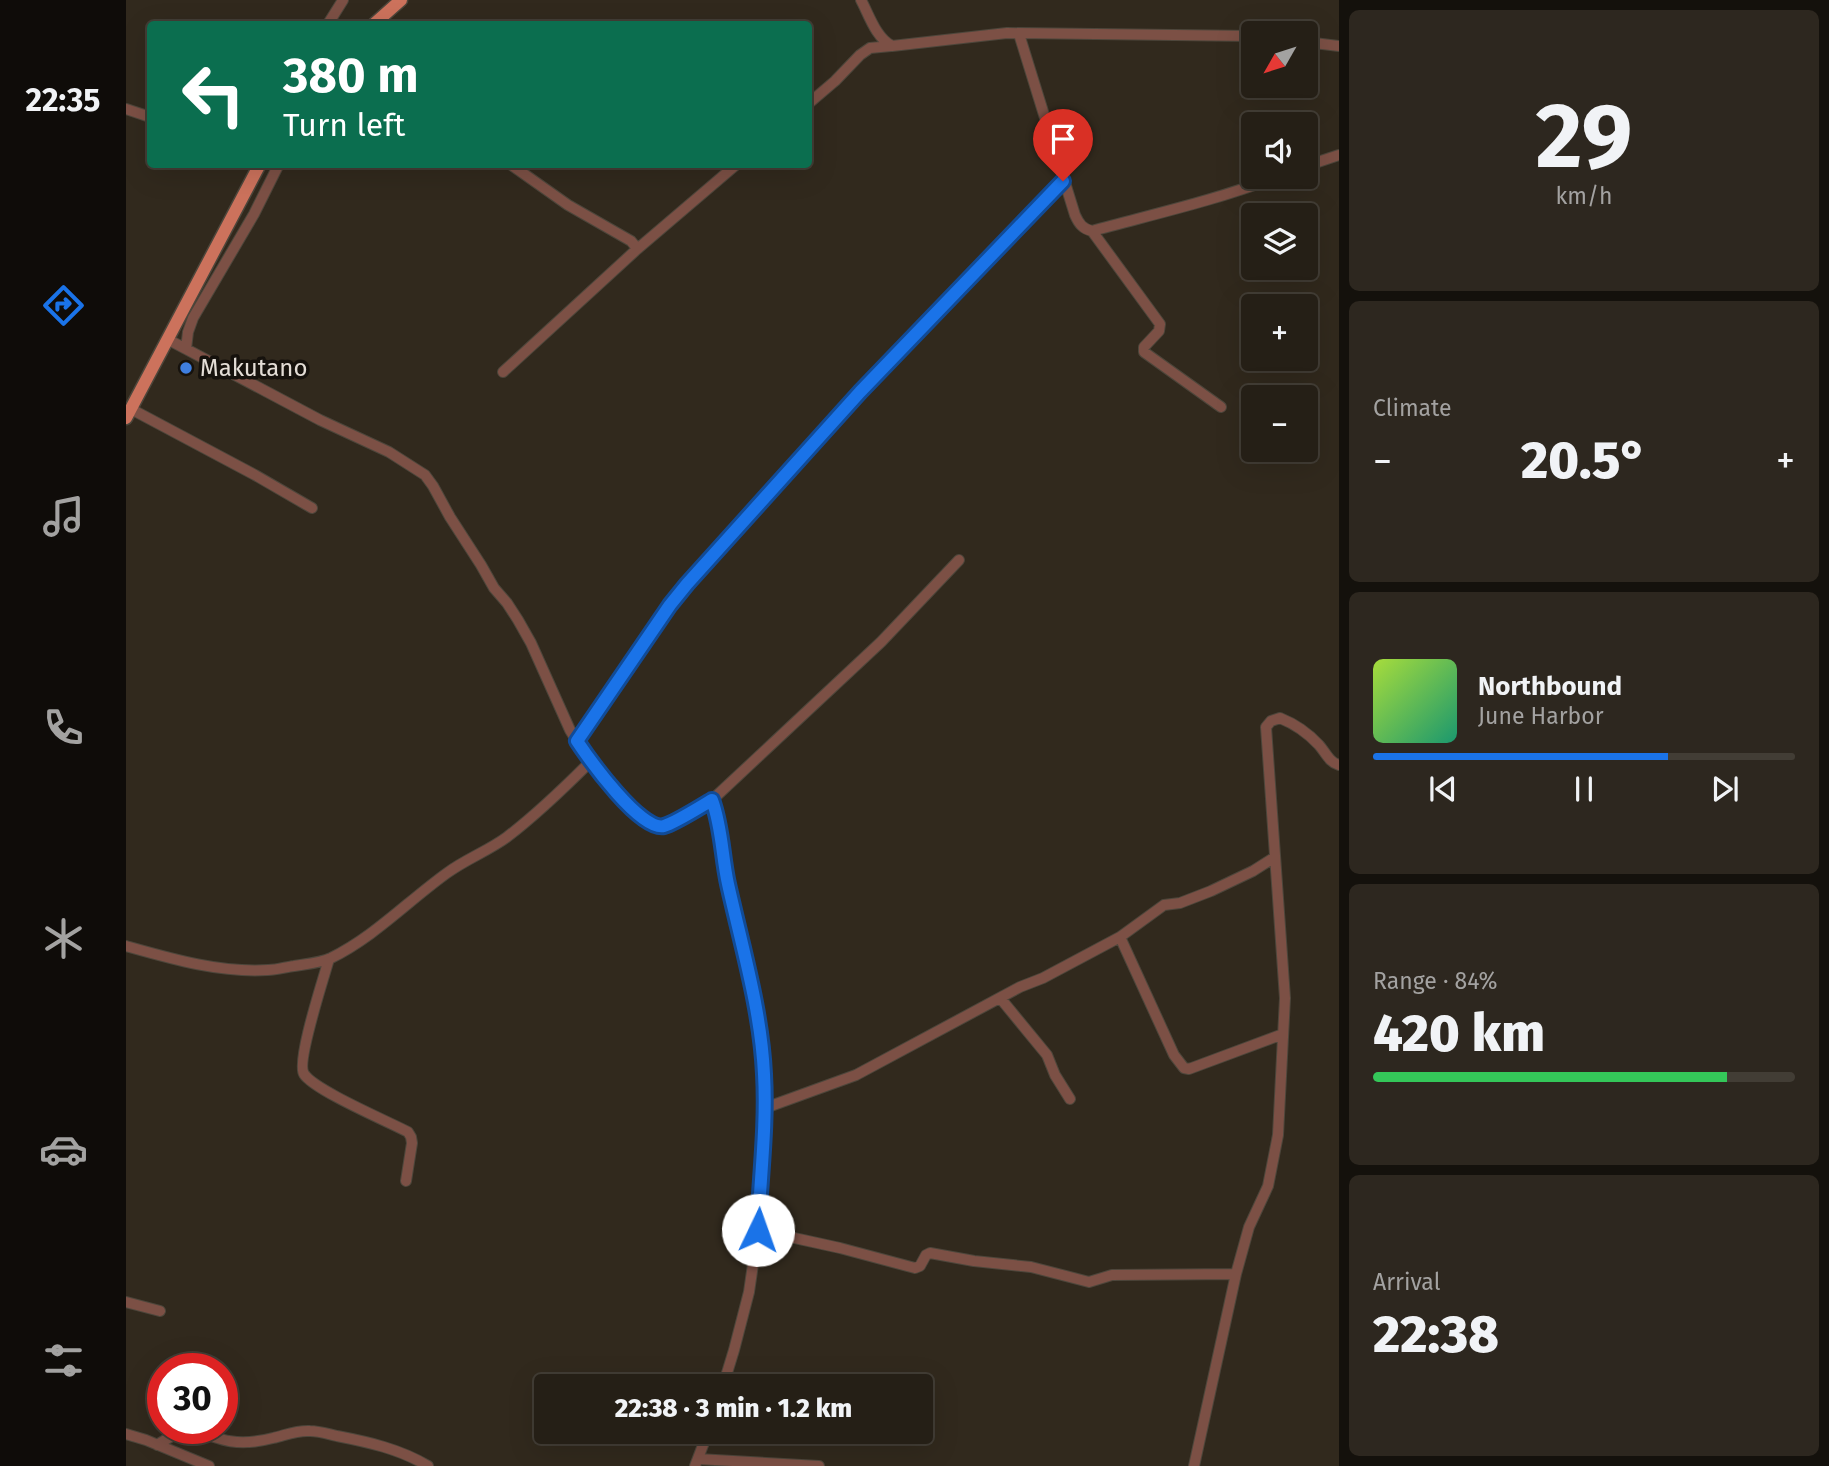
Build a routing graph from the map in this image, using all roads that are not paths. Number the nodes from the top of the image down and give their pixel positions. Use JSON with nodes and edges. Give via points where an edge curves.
{"nodes":[{"id":1,"x":343,"y":0,"type":"edge"},
{"id":2,"x":401,"y":0,"type":"edge"},
{"id":3,"x":862,"y":0,"type":"edge"},
{"id":4,"x":330,"y":21,"type":"edge"},
{"id":5,"x":377,"y":21,"type":"edge"},
{"id":6,"x":1019,"y":34,"type":"junction"},
{"id":7,"x":1241,"y":36,"type":"edge"},
{"id":8,"x":1318,"y":44,"type":"edge"},
{"id":9,"x":892,"y":46,"type":"junction"},
{"id":10,"x":1339,"y":47,"type":"edge"},
{"id":11,"x":812,"y":101,"type":"edge"},
{"id":12,"x":126,"y":109,"type":"edge"},
{"id":13,"x":147,"y":116,"type":"edge"},
{"id":14,"x":1339,"y":155,"type":"edge"},
{"id":15,"x":1318,"y":162,"type":"edge"},
{"id":16,"x":258,"y":168,"type":"edge"},
{"id":17,"x":277,"y":168,"type":"edge"},
{"id":18,"x":516,"y":168,"type":"edge"},
{"id":19,"x":732,"y":168,"type":"edge"},
{"id":20,"x":1063,"y":181,"type":"junction"},
{"id":21,"x":1241,"y":189,"type":"edge"},
{"id":22,"x":1093,"y":231,"type":"junction"},
{"id":23,"x":635,"y":251,"type":"junction"},
{"id":24,"x":209,"y":263,"type":"junction"},
{"id":25,"x":222,"y":271,"type":"junction"},
{"id":26,"x":169,"y":340,"type":"junction"},
{"id":27,"x":186,"y":349,"type":"junction"},
{"id":28,"x":503,"y":372,"type":"dead end"},
{"id":29,"x":1221,"y":407,"type":"dead end"},
{"id":30,"x":128,"y":414,"type":"edge"},
{"id":31,"x":313,"y":508,"type":"dead end"},
{"id":32,"x":959,"y":560,"type":"dead end"},
{"id":33,"x":577,"y":741,"type":"junction"},
{"id":34,"x":590,"y":762,"type":"junction"},
{"id":35,"x":1339,"y":765,"type":"edge"},
{"id":36,"x":712,"y":800,"type":"junction"},
{"id":37,"x":1275,"y":857,"type":"junction"},
{"id":38,"x":1120,"y":937,"type":"junction"},
{"id":39,"x":126,"y":946,"type":"edge"},
{"id":40,"x":329,"y":959,"type":"junction"},
{"id":41,"x":1000,"y":999,"type":"junction"},
{"id":42,"x":1283,"y":1034,"type":"junction"},
{"id":43,"x":1070,"y":1099,"type":"dead end"},
{"id":44,"x":765,"y":1108,"type":"junction"},
{"id":45,"x":406,"y":1181,"type":"dead end"},
{"id":46,"x":758,"y":1230,"type":"junction"},
{"id":47,"x":1236,"y":1275,"type":"junction"},
{"id":48,"x":126,"y":1302,"type":"edge"},
{"id":49,"x":160,"y":1311,"type":"dead end"},
{"id":50,"x":727,"y":1374,"type":"edge"},
{"id":51,"x":126,"y":1434,"type":"edge"},
{"id":52,"x":238,"y":1442,"type":"edge"},
{"id":53,"x":703,"y":1444,"type":"edge"},
{"id":54,"x":157,"y":1445,"type":"joint"},
{"id":55,"x":696,"y":1462,"type":"edge"},
{"id":56,"x":209,"y":1466,"type":"edge"},
{"id":57,"x":428,"y":1466,"type":"edge"},
{"id":58,"x":819,"y":1466,"type":"edge"},
{"id":59,"x":1194,"y":1466,"type":"edge"}],
"edges":[{"from":1,"to":4,"type":"street"},
{"from":2,"to":5,"type":"main road"},
{"from":3,"to":9,"type":"street","via":[[879,35]]},
{"from":6,"to":7,"type":"street"},
{"from":6,"to":9,"type":"street"},
{"from":6,"to":20,"type":"street"},
{"from":8,"to":10,"type":"street"},
{"from":9,"to":11,"type":"street","via":[[870,48],[859,55]]},
{"from":12,"to":13,"type":"street"},
{"from":14,"to":15,"type":"street"},
{"from":16,"to":24,"type":"main road"},
{"from":17,"to":25,"type":"street"},
{"from":18,"to":23,"type":"street","via":[[631,241]]},
{"from":19,"to":23,"type":"street"},
{"from":20,"to":22,"type":"street","via":[[1078,222]]},
{"from":20,"to":33,"type":"street","via":[[860,392],[687,584]]},
{"from":21,"to":22,"type":"street"},
{"from":22,"to":29,"type":"street","via":[[1160,324],[1144,352]]},
{"from":23,"to":28,"type":"street"},
{"from":24,"to":25,"type":"street"},
{"from":24,"to":26,"type":"main road"},
{"from":25,"to":27,"type":"street","via":[[193,318]]},
{"from":26,"to":27,"type":"street"},
{"from":26,"to":30,"type":"main road"},
{"from":27,"to":33,"type":"street","via":[[389,452],[425,475],[518,620]]},
{"from":30,"to":31,"type":"street","via":[[256,475]]},
{"from":32,"to":36,"type":"street","via":[[881,642]]},
{"from":33,"to":34,"type":"street"},
{"from":34,"to":36,"type":"street","via":[[652,825],[664,826]]},
{"from":34,"to":40,"type":"street","via":[[506,837],[448,872],[368,936]]},
{"from":35,"to":37,"type":"street","via":[[1299,727],[1280,718],[1268,724]]},
{"from":36,"to":44,"type":"street","via":[[755,1007]]},
{"from":37,"to":38,"type":"street","via":[[1211,891],[1164,905]]},
{"from":37,"to":42,"type":"street","via":[[1285,998]]},
{"from":38,"to":41,"type":"street"},
{"from":38,"to":42,"type":"street","via":[[1184,1068]]},
{"from":39,"to":40,"type":"street","via":[[222,969],[267,970]]},
{"from":40,"to":45,"type":"street","via":[[304,1048],[303,1074],[319,1087],[408,1132],[412,1143]]},
{"from":41,"to":43,"type":"street","via":[[1047,1055]]},
{"from":41,"to":44,"type":"street","via":[[856,1075]]},
{"from":42,"to":47,"type":"street","via":[[1278,1135],[1271,1176]]},
{"from":44,"to":46,"type":"street"},
{"from":46,"to":47,"type":"street","via":[[915,1268],[930,1253],[1031,1267],[1089,1282],[1112,1275]]},
{"from":46,"to":50,"type":"street","via":[[749,1292]]},
{"from":47,"to":59,"type":"street"},
{"from":48,"to":49,"type":"street"},
{"from":51,"to":54,"type":"street"},
{"from":52,"to":57,"type":"street","via":[[312,1430],[371,1443]]},
{"from":53,"to":55,"type":"street"},
{"from":54,"to":56,"type":"street"},
{"from":55,"to":58,"type":"street"}]}
